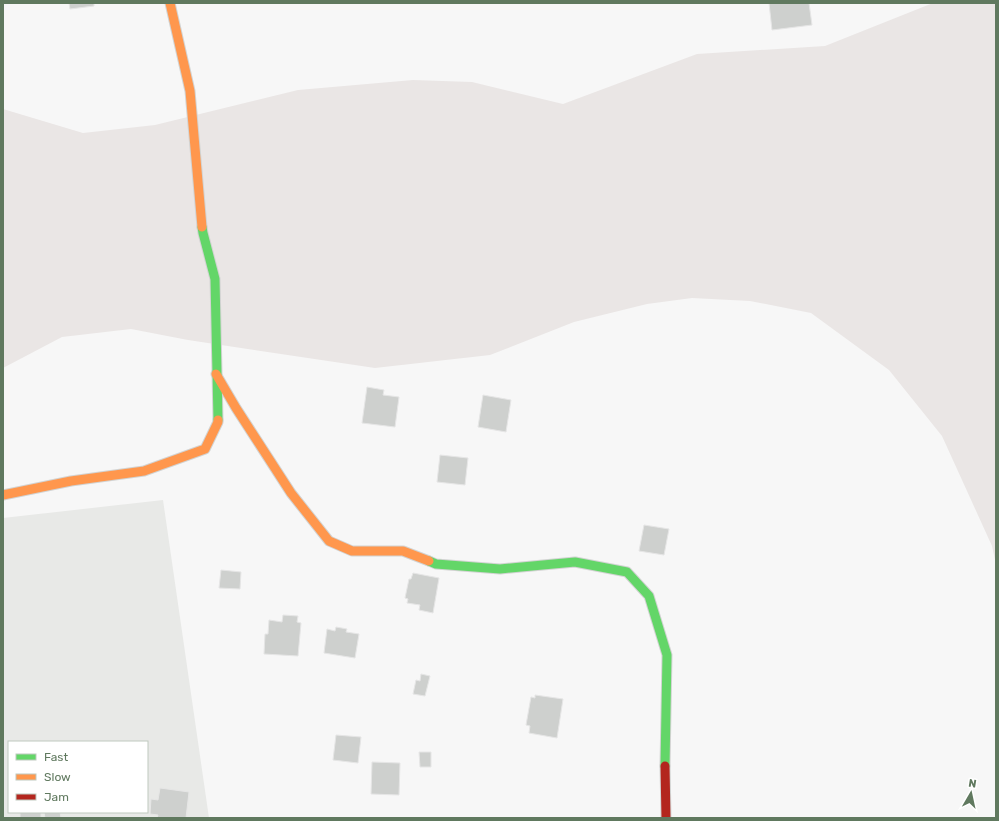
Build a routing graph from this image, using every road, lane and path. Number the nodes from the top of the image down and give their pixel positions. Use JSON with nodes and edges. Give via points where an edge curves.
{"nodes":[{"id":1,"x":170,"y":3,"type":"edge"},
{"id":2,"x":216,"y":374,"type":"junction"},
{"id":3,"x":3,"y":495,"type":"edge"},
{"id":4,"x":666,"y":818,"type":"edge"}],
"edges":[{"from":1,"to":2,"type":"street","via":[[190,91],[203,233],[215,279]]},
{"from":2,"to":3,"type":"street","via":[[218,422],[205,449],[144,471],[71,481]]},
{"from":2,"to":4,"type":"street","via":[[291,494],[329,541],[352,551],[403,550],[436,564],[500,569],[574,562],[627,572],[649,596],[667,655]]}]}
